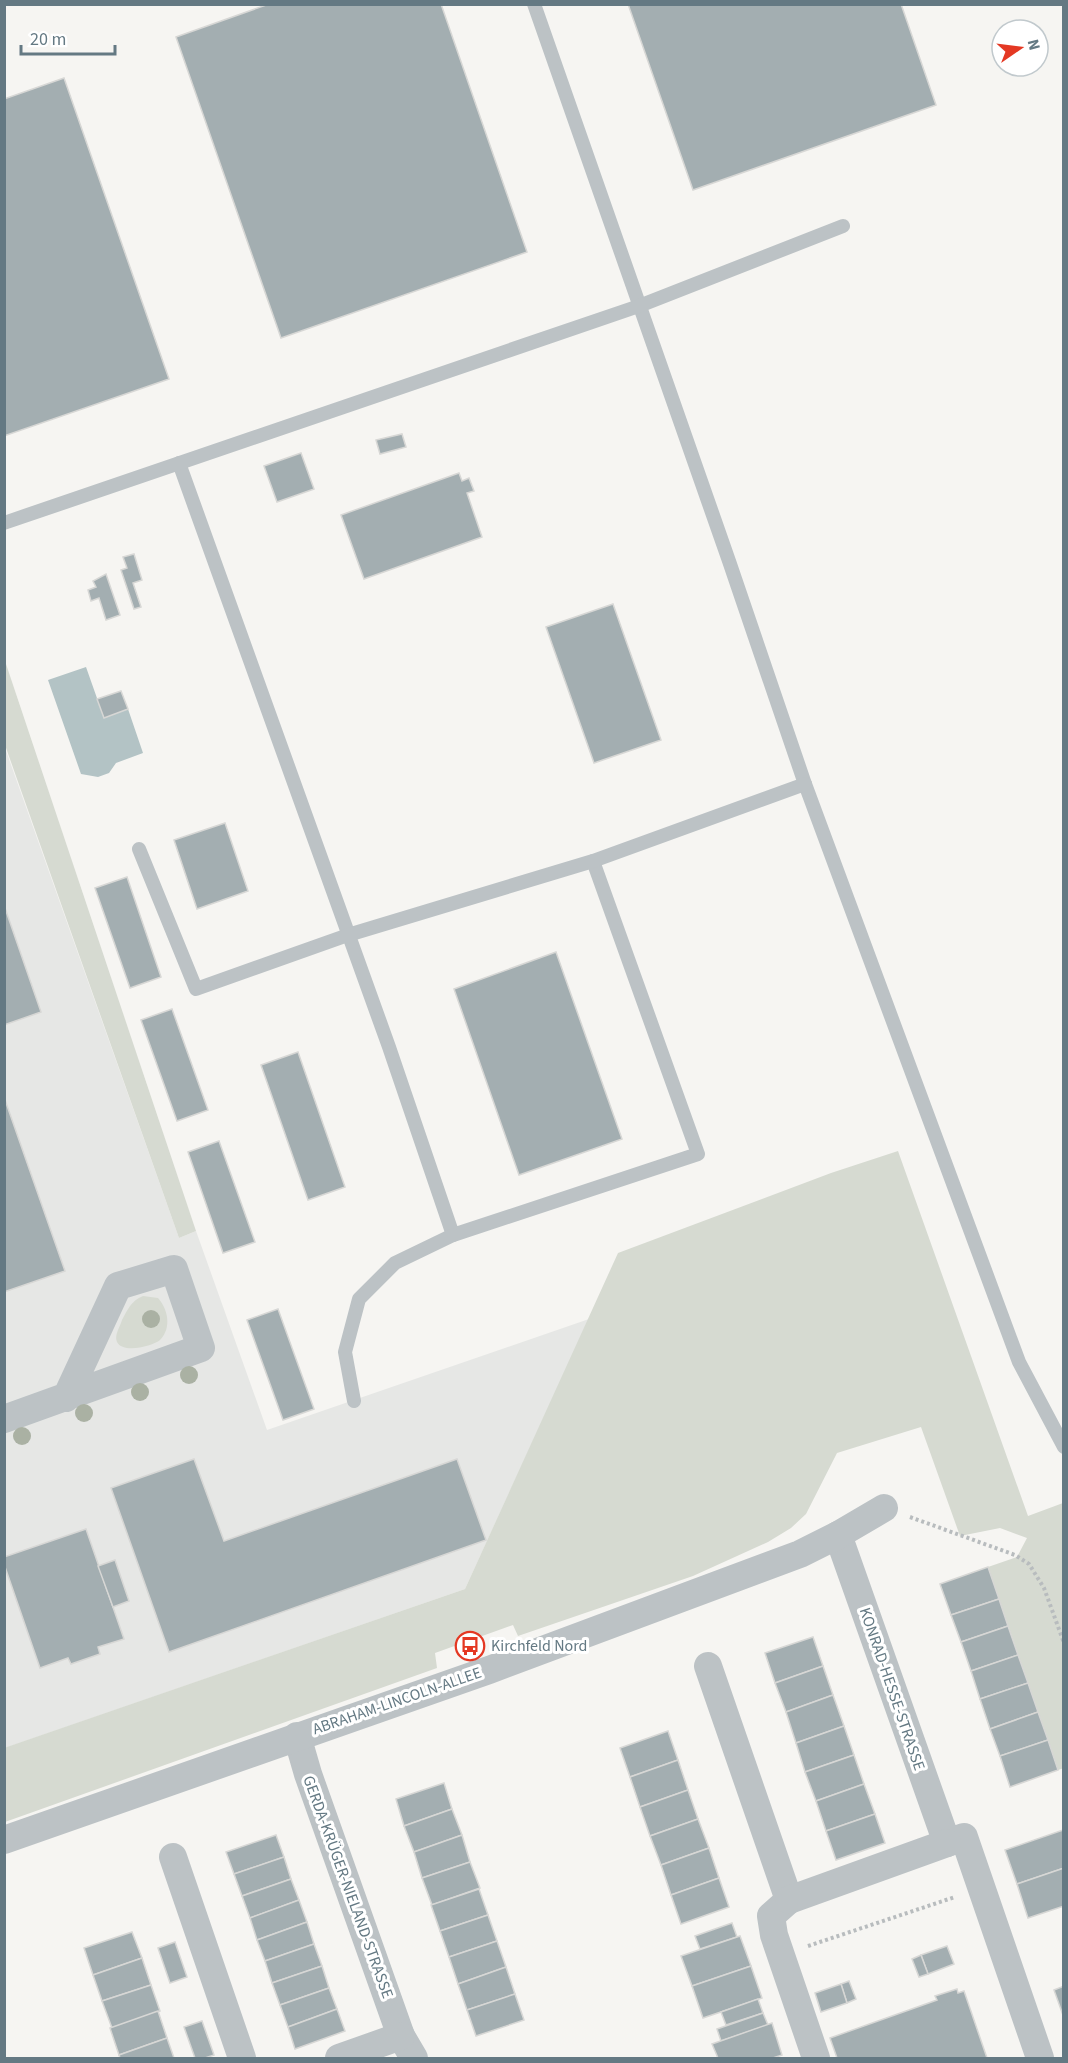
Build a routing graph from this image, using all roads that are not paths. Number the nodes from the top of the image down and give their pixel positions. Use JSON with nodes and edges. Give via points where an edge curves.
{"nodes":[{"id":1,"x":534,"y":4,"type":"edge"},
{"id":2,"x":843,"y":226,"type":"dead end"},
{"id":3,"x":639,"y":306,"type":"junction"},
{"id":4,"x":179,"y":463,"type":"junction"},
{"id":5,"x":4,"y":523,"type":"edge"},
{"id":6,"x":805,"y":784,"type":"junction"},
{"id":7,"x":139,"y":849,"type":"dead end"},
{"id":8,"x":593,"y":861,"type":"junction"},
{"id":9,"x":348,"y":935,"type":"junction"},
{"id":10,"x":453,"y":1235,"type":"junction"},
{"id":11,"x":66,"y":1398,"type":"junction"},
{"id":12,"x":354,"y":1401,"type":"dead end"},
{"id":13,"x":4,"y":1419,"type":"edge"},
{"id":14,"x":1064,"y":1447,"type":"edge"},
{"id":15,"x":884,"y":1508,"type":"road end"},
{"id":16,"x":838,"y":1535,"type":"junction"},
{"id":17,"x":708,"y":1666,"type":"dead end"},
{"id":18,"x":297,"y":1737,"type":"junction"},
{"id":19,"x":4,"y":1840,"type":"edge"},
{"id":20,"x":947,"y":1843,"type":"junction"},
{"id":21,"x":172,"y":1857,"type":"dead end"},
{"id":22,"x":789,"y":1900,"type":"junction"},
{"id":23,"x":408,"y":2047,"type":"edge"},
{"id":24,"x":242,"y":2058,"type":"edge"},
{"id":25,"x":339,"y":2058,"type":"edge"},
{"id":26,"x":816,"y":2058,"type":"edge"},
{"id":27,"x":1040,"y":2058,"type":"edge"}],
"edges":[{"from":1,"to":3,"type":"lane"},
{"from":2,"to":3,"type":"lane"},
{"from":3,"to":4,"type":"lane"},
{"from":3,"to":6,"type":"lane"},
{"from":4,"to":5,"type":"lane"},
{"from":4,"to":9,"type":"lane"},
{"from":6,"to":8,"type":"lane"},
{"from":6,"to":14,"type":"lane","via":[[1019,1362]]},
{"from":7,"to":9,"type":"lane","via":[[196,989]]},
{"from":8,"to":9,"type":"lane"},
{"from":8,"to":10,"type":"lane","via":[[698,1154]]},
{"from":9,"to":10,"type":"lane"},
{"from":10,"to":12,"type":"lane","via":[[395,1263],[359,1299],[345,1352]]},
{"from":11,"to":11,"type":"street","via":[[201,1348],[174,1269],[118,1286]]},
{"from":11,"to":13,"type":"street"},
{"from":15,"to":16,"type":"street","name":"ABRAHAM-LINCOLN-ALLEE"},
{"from":16,"to":18,"type":"street","name":"ABRAHAM-LINCOLN-ALLEE","via":[[788,1558],[489,1670]]},
{"from":16,"to":20,"type":"street","name":"KONRAD-HESSE-STRASSE"},
{"from":17,"to":22,"type":"street"},
{"from":18,"to":19,"type":"street","name":"ABRAHAM-LINCOLN-ALLEE"},
{"from":18,"to":23,"type":"street","name":"GERDA-KRÜGER-NIELAND-STRASSE"},
{"from":20,"to":22,"type":"street"},
{"from":20,"to":27,"type":"street","via":[[964,1837]]},
{"from":21,"to":24,"type":"street"},
{"from":22,"to":26,"type":"street","via":[[771,1916],[774,1935]]},
{"from":23,"to":25,"type":"street","name":"GERDA-KRÜGER-NIELAND-STRASSE"}]}
